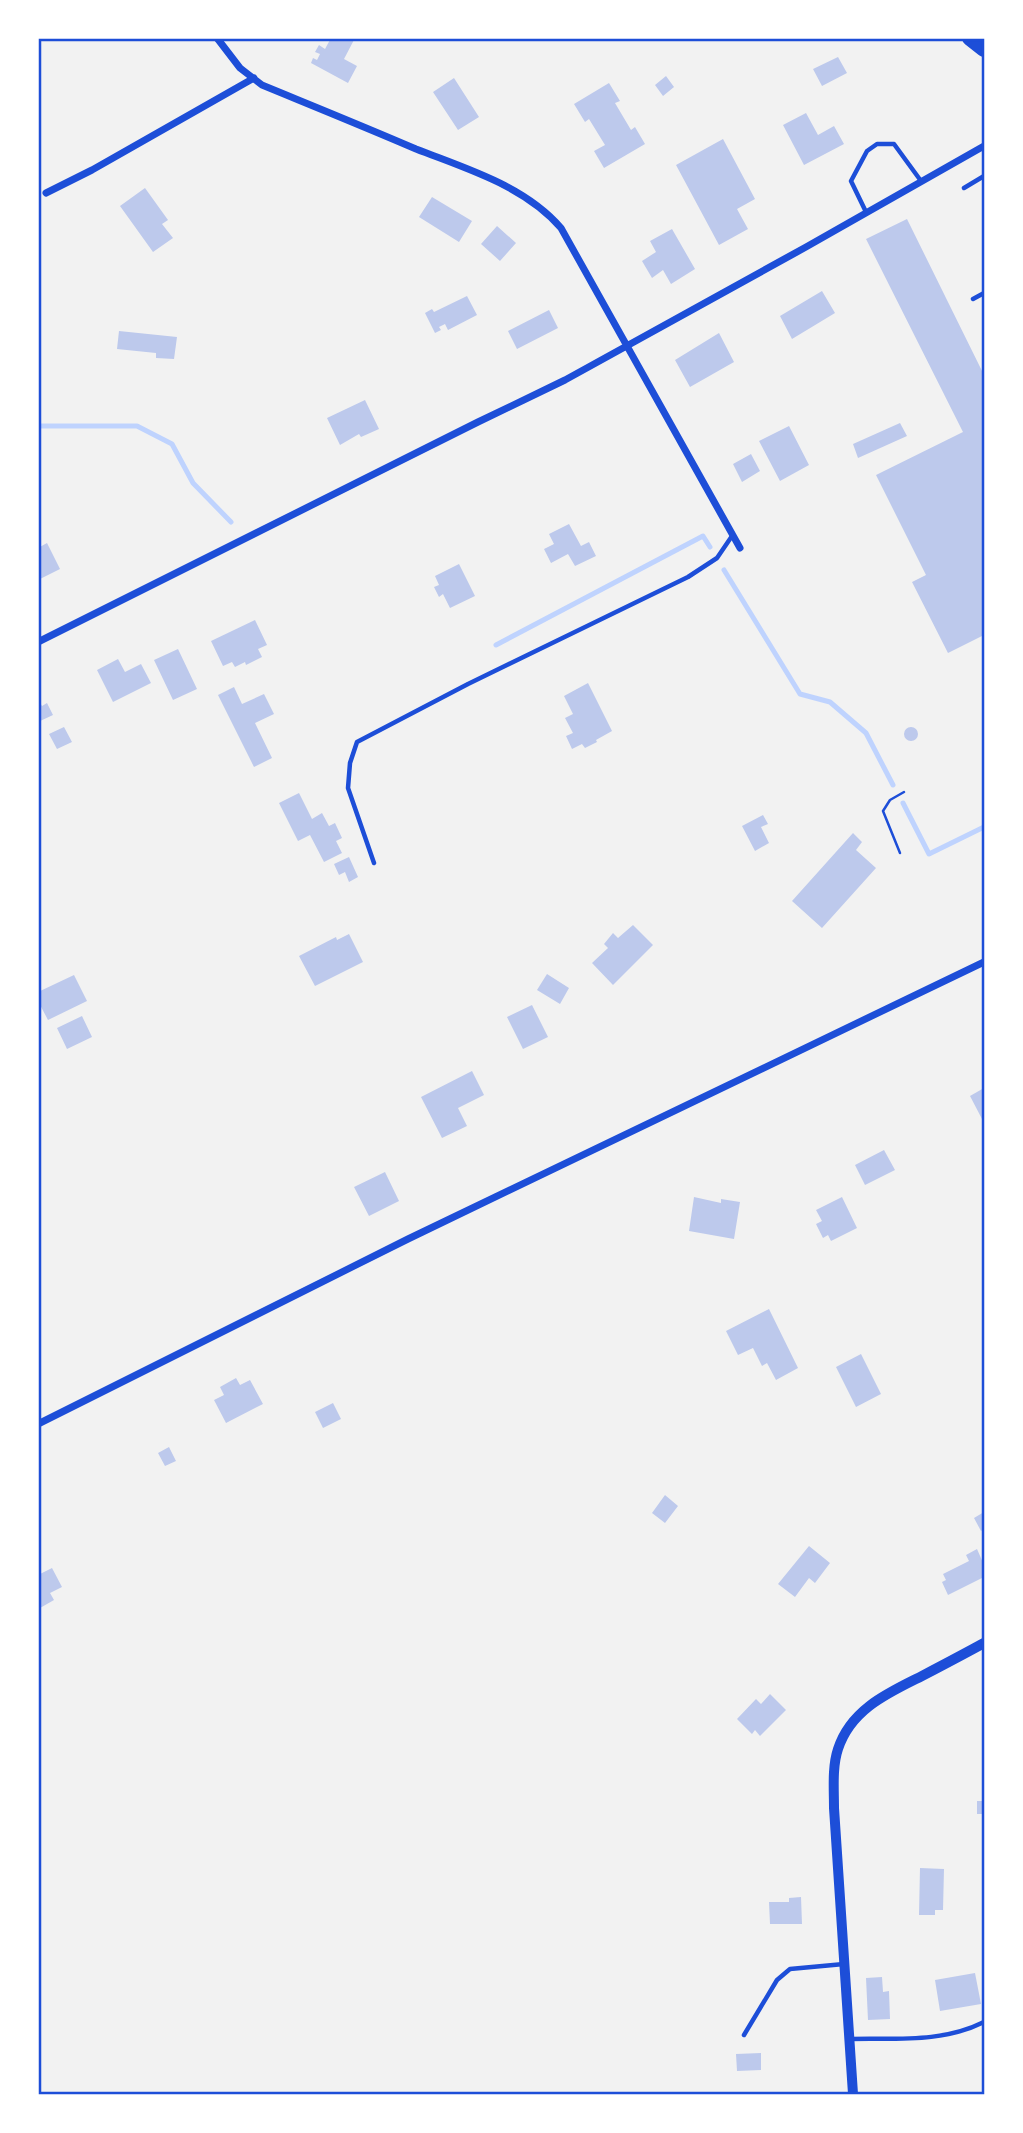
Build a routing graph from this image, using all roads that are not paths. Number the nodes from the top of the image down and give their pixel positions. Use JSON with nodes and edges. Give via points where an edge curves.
{"nodes":[{"id":1,"x":217,"y":38,"type":"edge"},
{"id":2,"x":970,"y":38,"type":"edge"},
{"id":3,"x":985,"y":49,"type":"edge"},
{"id":4,"x":254,"y":78,"type":"junction"},
{"id":5,"x":985,"y":146,"type":"edge"},
{"id":6,"x":985,"y":176,"type":"edge"},
{"id":7,"x":921,"y":181,"type":"junction"},
{"id":8,"x":964,"y":188,"type":"dead end"},
{"id":9,"x":46,"y":193,"type":"dead end"},
{"id":10,"x":866,"y":212,"type":"junction"},
{"id":11,"x":985,"y":293,"type":"edge"},
{"id":12,"x":973,"y":299,"type":"dead end"},
{"id":13,"x":628,"y":347,"type":"junction"},
{"id":14,"x":733,"y":536,"type":"junction"},
{"id":15,"x":740,"y":548,"type":"dead end"},
{"id":16,"x":38,"y":642,"type":"edge"},
{"id":17,"x":374,"y":863,"type":"dead end"},
{"id":18,"x":985,"y":962,"type":"edge"},
{"id":19,"x":38,"y":1424,"type":"edge"},
{"id":20,"x":985,"y":1643,"type":"edge"},
{"id":21,"x":845,"y":1964,"type":"junction"},
{"id":22,"x":985,"y":2022,"type":"edge"},
{"id":23,"x":744,"y":2035,"type":"dead end"},
{"id":24,"x":850,"y":2039,"type":"junction"},
{"id":25,"x":853,"y":2095,"type":"edge"}],
"edges":[{"from":1,"to":4,"type":"street"},
{"from":2,"to":3,"type":"highway"},
{"from":4,"to":9,"type":"street"},
{"from":4,"to":13,"type":"street","via":[[536,203],[561,228]]},
{"from":5,"to":7,"type":"street"},
{"from":6,"to":8,"type":"lane"},
{"from":7,"to":10,"type":"street"},
{"from":7,"to":10,"type":"lane","via":[[894,144],[877,144],[867,151],[851,181]]},
{"from":10,"to":13,"type":"street"},
{"from":11,"to":12,"type":"lane"},
{"from":13,"to":14,"type":"street"},
{"from":13,"to":16,"type":"street"},
{"from":14,"to":15,"type":"street"},
{"from":14,"to":17,"type":"lane","via":[[717,558],[688,576],[357,743],[348,788]]},
{"from":18,"to":19,"type":"street","via":[[408,1239]]},
{"from":20,"to":21,"type":"street","via":[[879,1698],[843,1736],[834,1769],[834,1808]]},
{"from":21,"to":23,"type":"lane","via":[[790,1969],[777,1980]]},
{"from":21,"to":24,"type":"street"},
{"from":22,"to":24,"type":"lane","via":[[937,2037]]},
{"from":24,"to":25,"type":"street"}]}
